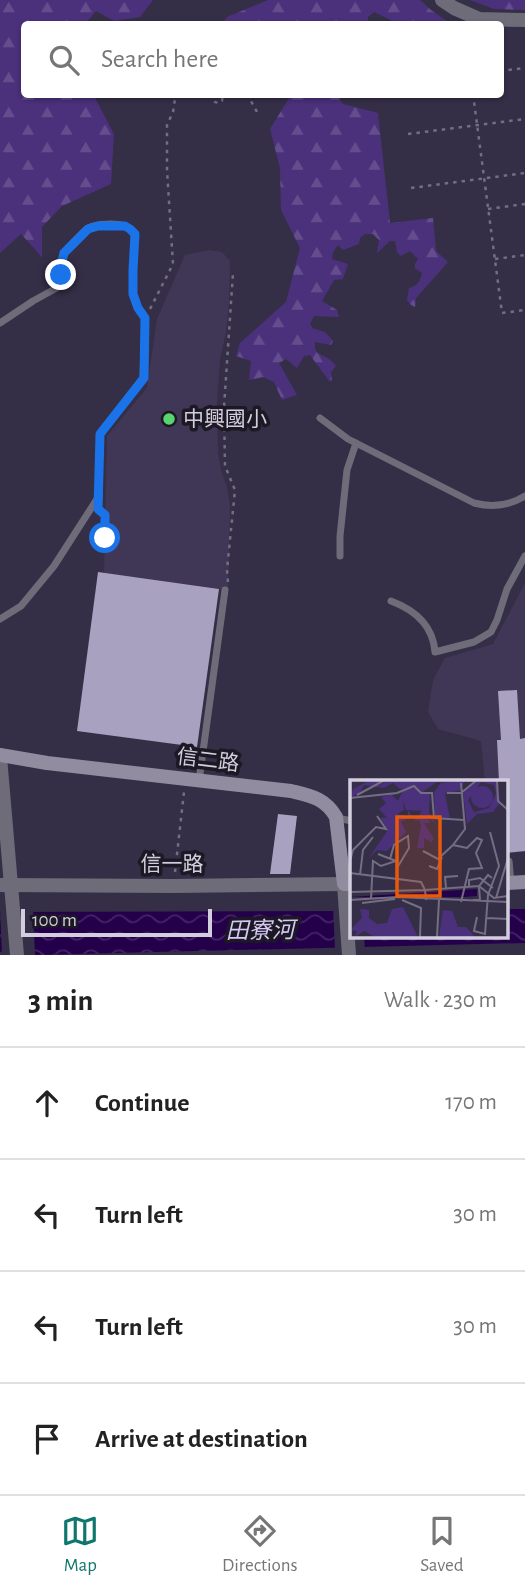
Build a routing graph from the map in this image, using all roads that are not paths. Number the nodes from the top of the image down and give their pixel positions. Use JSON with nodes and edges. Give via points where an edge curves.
{"nodes":[{"id":1,"x":442,"y":0,"type":"edge"},
{"id":2,"x":525,"y":20,"type":"edge"},
{"id":3,"x":0,"y":323,"type":"edge"},
{"id":4,"x":320,"y":418,"type":"dead end"},
{"id":5,"x":356,"y":443,"type":"junction"},
{"id":6,"x":99,"y":496,"type":"junction"},
{"id":7,"x":525,"y":496,"type":"edge"},
{"id":8,"x":105,"y":538,"type":"dead end"},
{"id":9,"x":340,"y":556,"type":"dead end"},
{"id":10,"x":525,"y":556,"type":"edge"},
{"id":11,"x":227,"y":587,"type":"road end"},
{"id":12,"x":391,"y":601,"type":"dead end"},
{"id":13,"x":0,"y":619,"type":"edge"},
{"id":14,"x":0,"y":756,"type":"edge"},
{"id":15,"x":193,"y":780,"type":"junction"},
{"id":16,"x":336,"y":817,"type":"junction"},
{"id":17,"x":350,"y":820,"type":"edge"},
{"id":18,"x":508,"y":861,"type":"edge"},
{"id":19,"x":514,"y":883,"type":"edge"},
{"id":20,"x":348,"y":884,"type":"edge"},
{"id":21,"x":6,"y":885,"type":"edge"},
{"id":22,"x":17,"y":955,"type":"edge"},
{"id":23,"x":349,"y":955,"type":"edge"}],
"edges":[{"from":1,"to":2,"type":"street","via":[[479,19]]},
{"from":3,"to":6,"type":"lane","via":[[62,285],[64,253],[88,229],[125,226],[135,234],[133,294],[145,318],[144,378],[100,434]]},
{"from":4,"to":5,"type":"lane"},
{"from":5,"to":7,"type":"lane","via":[[474,503],[504,505]]},
{"from":5,"to":9,"type":"lane","via":[[347,470]]},
{"from":6,"to":8,"type":"lane"},
{"from":6,"to":13,"type":"lane","via":[[54,566],[21,606]]},
{"from":10,"to":12,"type":"lane","via":[[491,632],[474,642],[435,652],[425,624],[414,612]]},
{"from":11,"to":15,"type":"lane"},
{"from":14,"to":15,"type":"main road","name":"信二路"},
{"from":14,"to":21,"type":"street"},
{"from":15,"to":16,"type":"main road","name":"信二路","via":[[301,793],[323,801]]},
{"from":16,"to":17,"type":"lane"},
{"from":16,"to":20,"type":"main road"},
{"from":18,"to":19,"type":"lane"},
{"from":20,"to":21,"type":"street","name":"信一路"},
{"from":20,"to":23,"type":"street"},
{"from":21,"to":22,"type":"street"}]}
